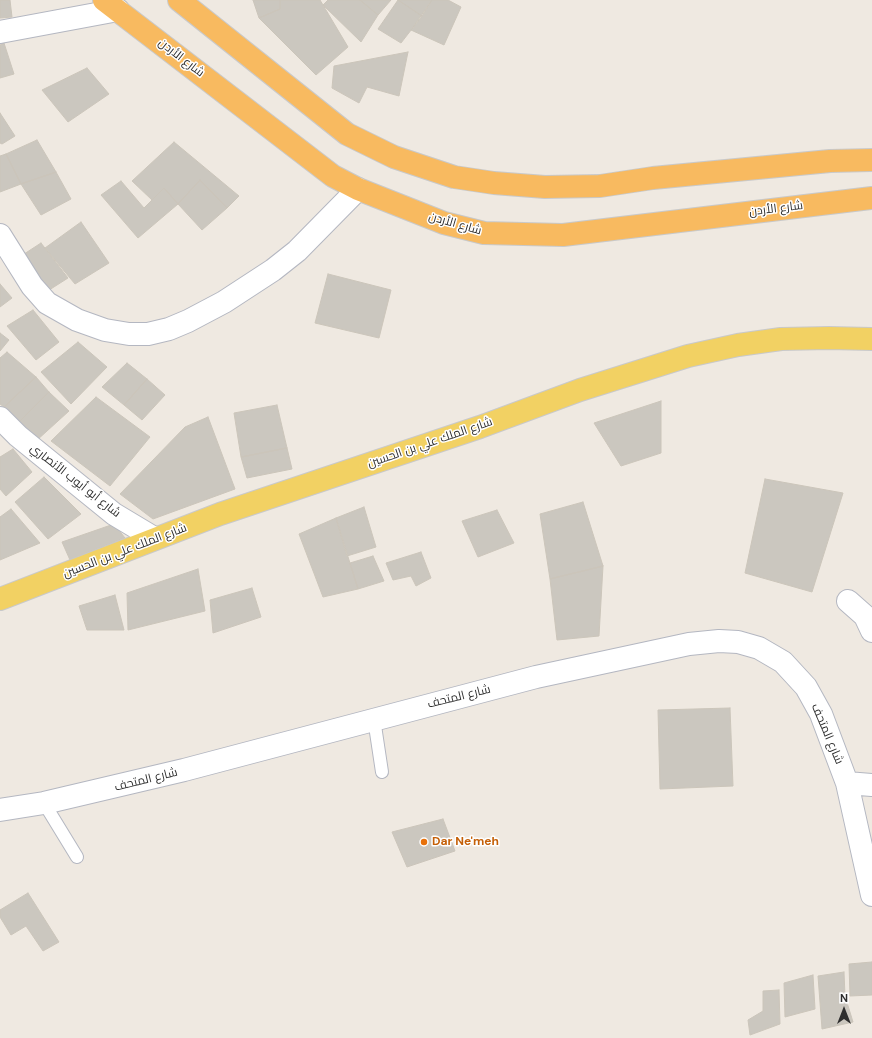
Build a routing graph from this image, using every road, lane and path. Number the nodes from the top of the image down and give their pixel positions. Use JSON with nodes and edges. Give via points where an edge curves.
{"nodes":[{"id":1,"x":179,"y":0,"type":"edge"},
{"id":2,"x":111,"y":5,"type":"edge"},
{"id":3,"x":0,"y":32,"type":"edge"},
{"id":4,"x":872,"y":160,"type":"edge"},
{"id":5,"x":358,"y":189,"type":"junction"},
{"id":6,"x":872,"y":198,"type":"edge"},
{"id":7,"x":0,"y":235,"type":"edge"},
{"id":8,"x":872,"y":339,"type":"edge"},
{"id":9,"x":0,"y":418,"type":"edge"},
{"id":10,"x":154,"y":538,"type":"junction"},
{"id":11,"x":0,"y":599,"type":"edge"},
{"id":12,"x":848,"y":601,"type":"dead end"},
{"id":13,"x":872,"y":631,"type":"edge"},
{"id":14,"x":374,"y":719,"type":"junction"},
{"id":15,"x":382,"y":772,"type":"dead end"},
{"id":16,"x":847,"y":783,"type":"junction"},
{"id":17,"x":872,"y":785,"type":"edge"},
{"id":18,"x":44,"y":803,"type":"junction"},
{"id":19,"x":0,"y":810,"type":"edge"},
{"id":20,"x":77,"y":857,"type":"dead end"},
{"id":21,"x":872,"y":895,"type":"edge"}],
"edges":[{"from":1,"to":4,"type":"highway","via":[[347,134],[394,157],[454,177],[545,187],[600,186],[653,178],[830,161]]},
{"from":2,"to":3,"type":"street"},
{"from":2,"to":5,"type":"highway","name":"شارع الأردن","via":[[333,176]]},
{"from":5,"to":6,"type":"highway","name":"شارع الأردن","via":[[444,222],[484,233],[522,235],[563,235]]},
{"from":5,"to":7,"type":"street","via":[[297,251],[273,270],[224,302],[188,321],[148,334],[105,330],[77,320],[47,303],[32,286]]},
{"from":8,"to":10,"type":"main road","name":"شارع الملك علي بن الحسين","via":[[781,339],[688,356],[580,390],[480,427]]},
{"from":9,"to":10,"type":"street","name":"شارع أبو أيوب الأنصاري","via":[[18,436],[114,514]]},
{"from":10,"to":11,"type":"main road","name":"شارع الملك علي بن الحسين"},
{"from":12,"to":13,"type":"street","via":[[865,616]]},
{"from":14,"to":15,"type":"lane"},
{"from":14,"to":16,"type":"street","name":"شارع المتحف","via":[[536,677],[655,651],[689,644],[738,642],[759,648],[784,662],[806,687],[821,714]]},
{"from":14,"to":18,"type":"street","name":"شارع المتحف","via":[[184,770]]},
{"from":16,"to":17,"type":"street"},
{"from":16,"to":21,"type":"street","name":"شارع المتحف"},
{"from":18,"to":19,"type":"street","name":"شارع المتحف"},
{"from":18,"to":20,"type":"lane"}]}
